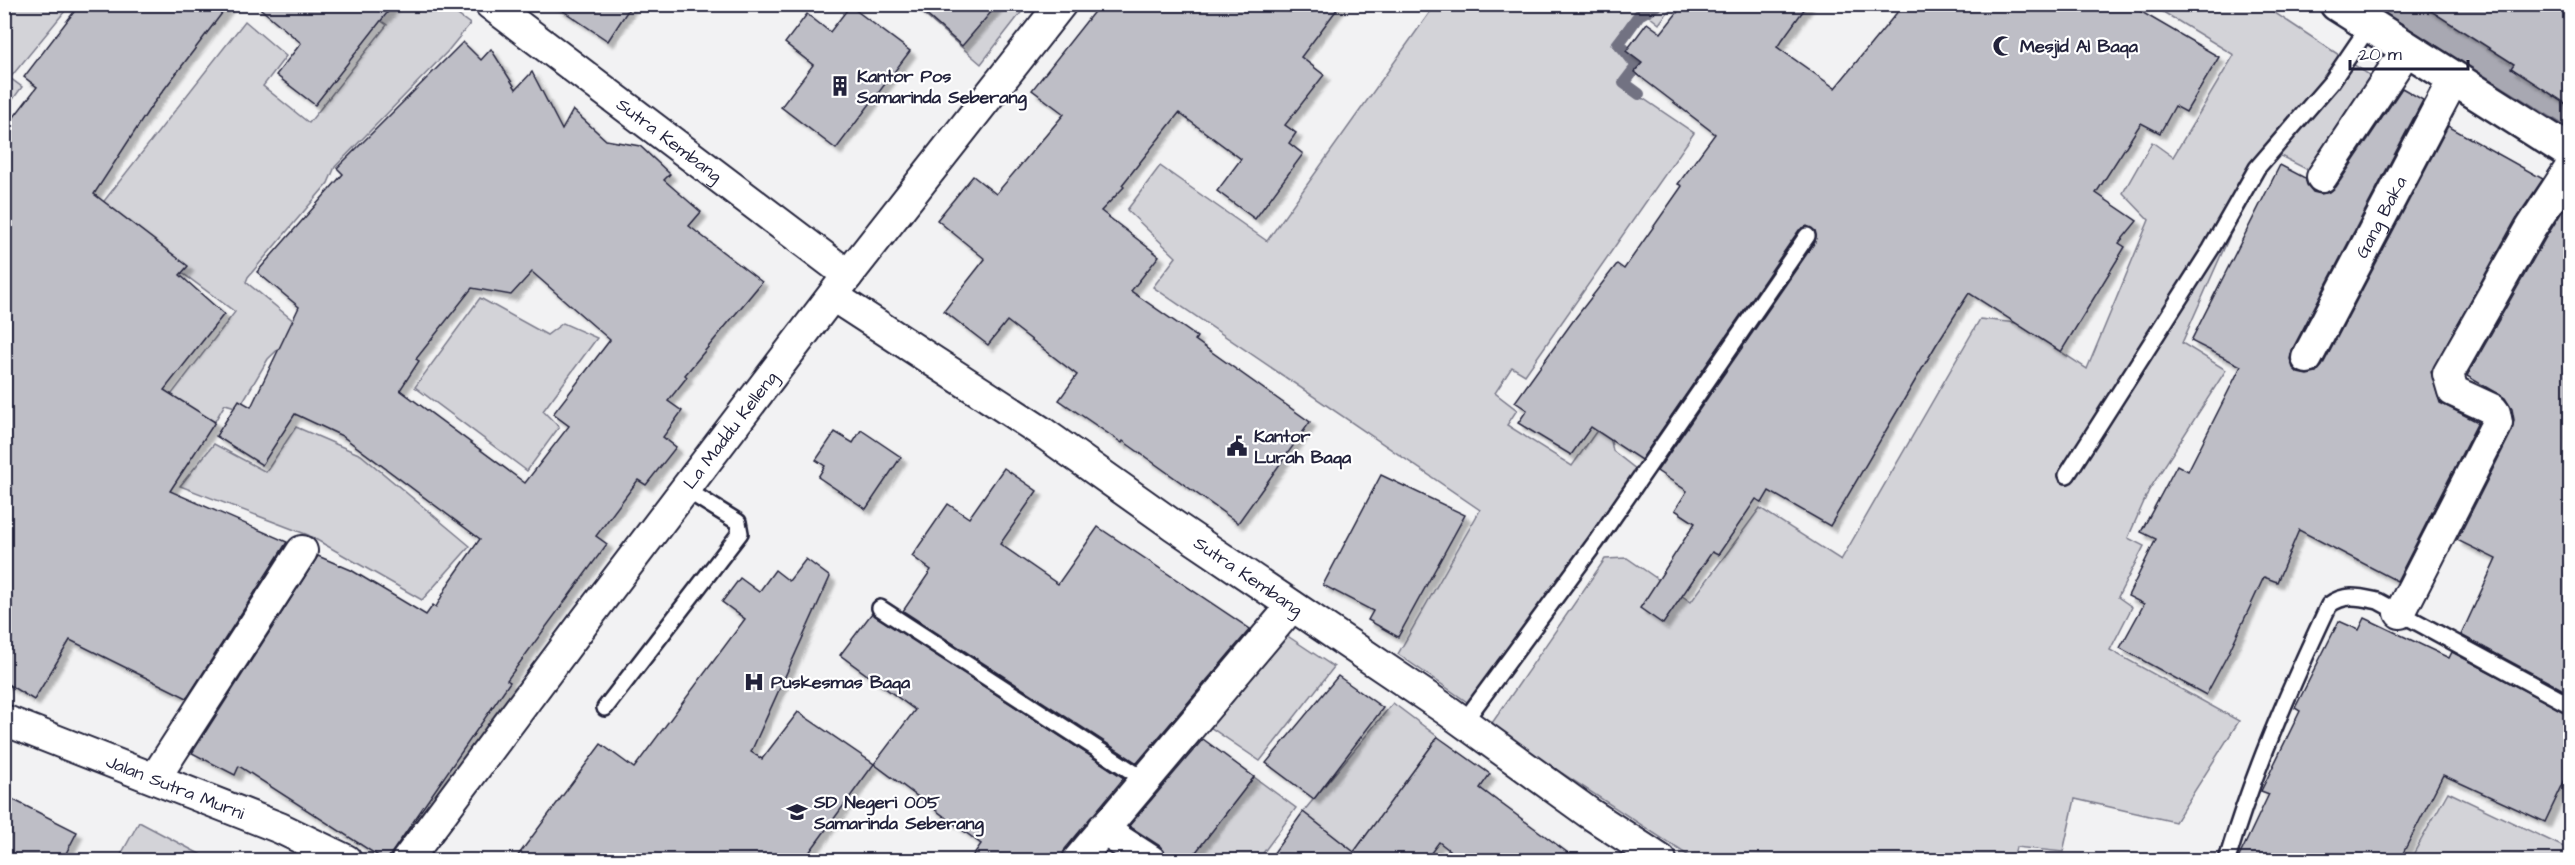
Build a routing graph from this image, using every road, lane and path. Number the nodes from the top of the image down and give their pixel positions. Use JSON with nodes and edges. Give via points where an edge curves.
{"nodes":[{"id":1,"x":490,"y":4,"type":"edge"},
{"id":2,"x":1061,"y":4,"type":"edge"},
{"id":3,"x":2337,"y":4,"type":"edge"},
{"id":4,"x":2370,"y":26,"type":"junction"},
{"id":5,"x":2408,"y":48,"type":"junction"},
{"id":6,"x":2454,"y":78,"type":"junction"},
{"id":7,"x":2571,"y":152,"type":"edge"},
{"id":8,"x":2571,"y":168,"type":"edge"},
{"id":9,"x":2322,"y":177,"type":"dead end"},
{"id":10,"x":1807,"y":236,"type":"dead end"},
{"id":11,"x":841,"y":286,"type":"junction"},
{"id":12,"x":2307,"y":358,"type":"dead end"},
{"id":13,"x":2067,"y":475,"type":"dead end"},
{"id":14,"x":686,"y":489,"type":"junction"},
{"id":15,"x":302,"y":551,"type":"dead end"},
{"id":16,"x":1293,"y":606,"type":"junction"},
{"id":17,"x":880,"y":608,"type":"dead end"},
{"id":18,"x":2400,"y":613,"type":"junction"},
{"id":19,"x":2571,"y":705,"type":"edge"},
{"id":20,"x":605,"y":708,"type":"dead end"},
{"id":21,"x":4,"y":720,"type":"edge"},
{"id":22,"x":1463,"y":723,"type":"junction"},
{"id":23,"x":156,"y":778,"type":"junction"},
{"id":24,"x":1145,"y":780,"type":"junction"},
{"id":25,"x":1102,"y":829,"type":"junction"},
{"id":26,"x":414,"y":858,"type":"edge"},
{"id":27,"x":346,"y":861,"type":"edge"},
{"id":28,"x":1078,"y":861,"type":"edge"},
{"id":29,"x":1150,"y":861,"type":"edge"},
{"id":30,"x":1661,"y":861,"type":"edge"},
{"id":31,"x":2227,"y":861,"type":"edge"}],
"edges":[{"from":1,"to":11,"type":"street","name":"Sutra Kembang"},
{"from":2,"to":11,"type":"street","name":"La Maddu Kelleng"},
{"from":3,"to":4,"type":"street"},
{"from":4,"to":5,"type":"street"},
{"from":4,"to":13,"type":"lane","via":[[2332,81],[2257,168],[2211,249]]},
{"from":5,"to":6,"type":"street"},
{"from":5,"to":9,"type":"street"},
{"from":6,"to":7,"type":"street"},
{"from":6,"to":12,"type":"street","name":"Gang Baka"},
{"from":8,"to":18,"type":"street","via":[[2531,228],[2448,374],[2453,391],[2492,410],[2497,423]]},
{"from":10,"to":22,"type":"lane","via":[[1596,542]]},
{"from":11,"to":14,"type":"street","name":"La Maddu Kelleng"},
{"from":11,"to":16,"type":"street","name":"Sutra Kembang","via":[[1042,432]]},
{"from":14,"to":20,"type":"lane","via":[[738,522],[740,533]]},
{"from":14,"to":26,"type":"street","name":"La Maddu Kelleng"},
{"from":15,"to":23,"type":"street"},
{"from":16,"to":22,"type":"street","name":"Sutra Kembang"},
{"from":16,"to":24,"type":"street"},
{"from":17,"to":24,"type":"lane"},
{"from":18,"to":19,"type":"lane"},
{"from":18,"to":31,"type":"lane","via":[[2378,601],[2352,596],[2339,597],[2329,605],[2283,703]]},
{"from":21,"to":23,"type":"street","name":"Jalan Sutra Murni"},
{"from":22,"to":30,"type":"street","name":"Sutra Kembang"},
{"from":23,"to":27,"type":"street","name":"Jalan Sutra Murni","via":[[280,828]]},
{"from":24,"to":25,"type":"street"},
{"from":25,"to":28,"type":"street"},
{"from":25,"to":29,"type":"street"}]}
